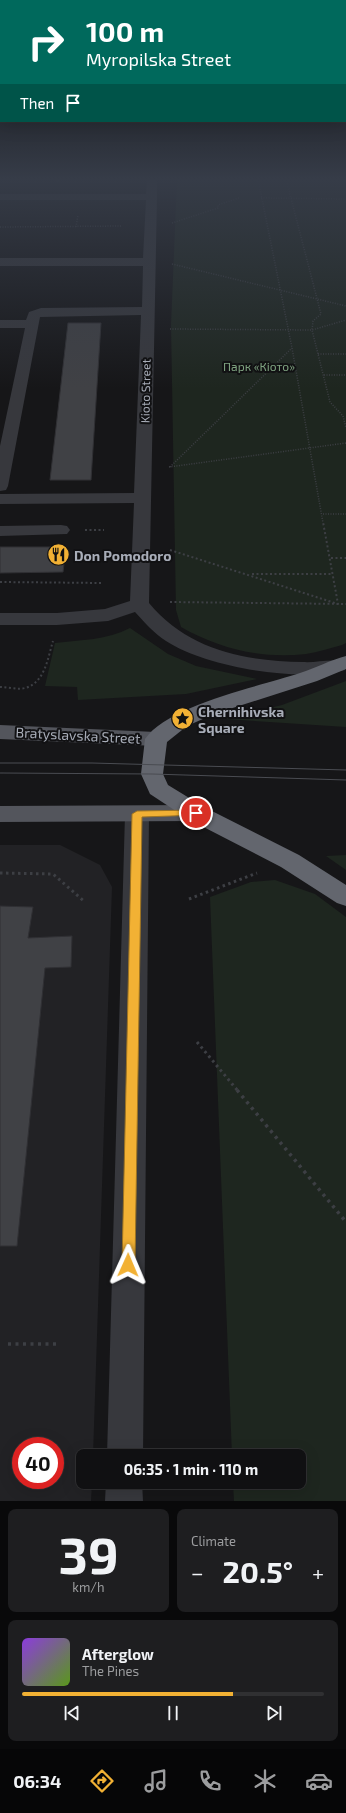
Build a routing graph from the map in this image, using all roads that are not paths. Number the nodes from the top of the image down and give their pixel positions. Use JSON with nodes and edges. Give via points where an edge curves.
{"nodes":[{"id":1,"x":150,"y":249,"type":"edge"},
{"id":2,"x":0,"y":262,"type":"edge"},
{"id":3,"x":149,"y":262,"type":"junction"},
{"id":4,"x":147,"y":311,"type":"junction"},
{"id":5,"x":0,"y":324,"type":"edge"},
{"id":6,"x":32,"y":324,"type":"junction"},
{"id":7,"x":0,"y":486,"type":"edge"},
{"id":8,"x":0,"y":498,"type":"edge"},
{"id":9,"x":142,"y":498,"type":"junction"},
{"id":10,"x":61,"y":530,"type":"dead end"},
{"id":11,"x":0,"y":531,"type":"edge"},
{"id":12,"x":139,"y":604,"type":"junction"},
{"id":13,"x":0,"y":620,"type":"edge"},
{"id":14,"x":342,"y":664,"type":"edge"},
{"id":15,"x":0,"y":732,"type":"edge"},
{"id":16,"x":156,"y":739,"type":"junction"},
{"id":17,"x":196,"y":813,"type":"junction"},
{"id":18,"x":0,"y":814,"type":"edge"},
{"id":19,"x":137,"y":814,"type":"junction"},
{"id":20,"x":346,"y":897,"type":"edge"},
{"id":21,"x":125,"y":1449,"type":"edge"},
{"id":22,"x":124,"y":1489,"type":"edge"},
{"id":23,"x":124,"y":1501,"type":"edge"}],
"edges":[{"from":1,"to":3,"type":"street","name":"Kioto Street"},
{"from":2,"to":3,"type":"street"},
{"from":3,"to":4,"type":"street","name":"Kioto Street"},
{"from":4,"to":6,"type":"street","via":[[41,312],[34,315]]},
{"from":4,"to":9,"type":"street","name":"Kioto Street"},
{"from":5,"to":6,"type":"street"},
{"from":6,"to":7,"type":"street"},
{"from":8,"to":9,"type":"street"},
{"from":9,"to":12,"type":"street","name":"Kioto Street"},
{"from":10,"to":11,"type":"street"},
{"from":12,"to":13,"type":"street","via":[[108,615],[56,620]]},
{"from":12,"to":14,"type":"street","via":[[160,627],[186,644],[221,657],[299,668]]},
{"from":14,"to":16,"type":"highway","via":[[277,688],[207,709],[179,721]]},
{"from":15,"to":16,"type":"main road","name":"Bratyslavska Street"},
{"from":16,"to":17,"type":"highway","via":[[152,774],[158,788]]},
{"from":17,"to":19,"type":"main road"},
{"from":17,"to":20,"type":"highway","via":[[290,861]]},
{"from":18,"to":19,"type":"main road"},
{"from":19,"to":21,"type":"street"},
{"from":22,"to":23,"type":"street"}]}
